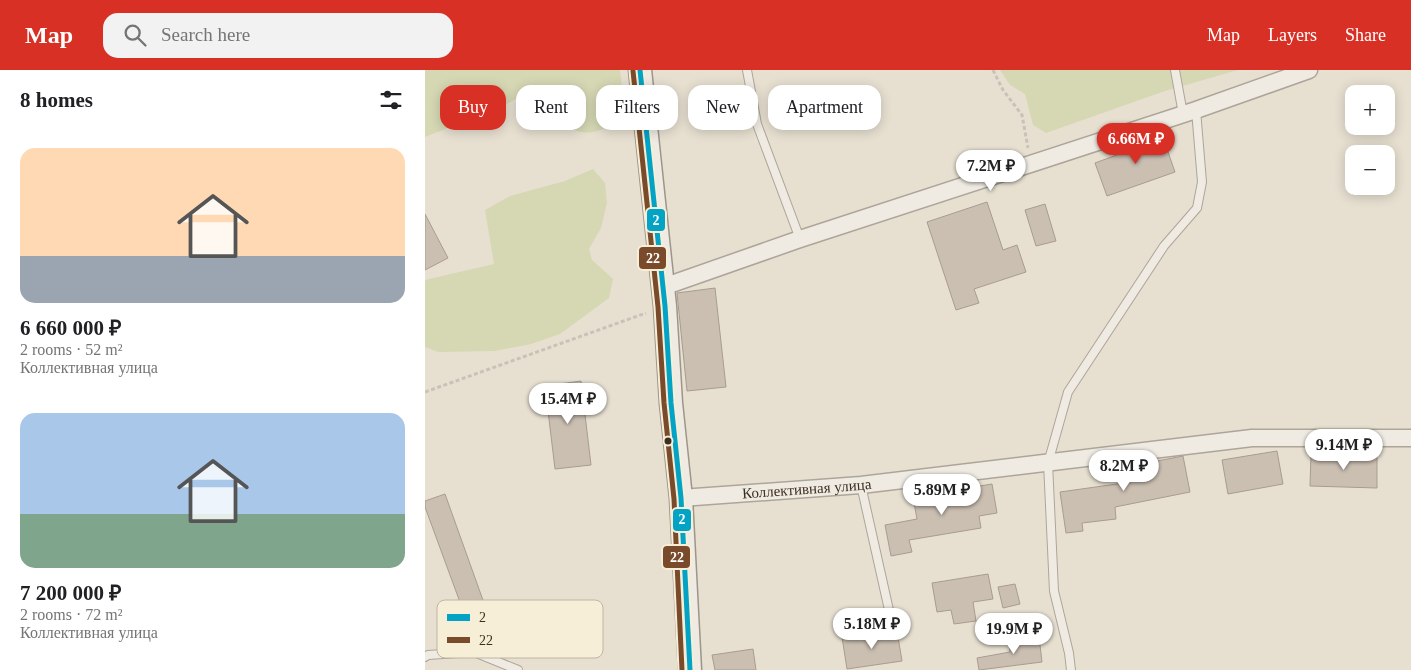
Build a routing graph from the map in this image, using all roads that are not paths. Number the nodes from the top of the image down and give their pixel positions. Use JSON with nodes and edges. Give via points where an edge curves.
{"nodes":[{"id":1,"x":640,"y":70,"type":"edge"},
{"id":2,"x":747,"y":70,"type":"edge"},
{"id":3,"x":1175,"y":70,"type":"edge"},
{"id":4,"x":1309,"y":70,"type":"edge"},
{"id":5,"x":1189,"y":112,"type":"junction"},
{"id":6,"x":800,"y":238,"type":"junction"},
{"id":7,"x":664,"y":297,"type":"junction"},
{"id":8,"x":1411,"y":438,"type":"edge"},
{"id":9,"x":1048,"y":463,"type":"junction"},
{"id":10,"x":861,"y":485,"type":"junction"},
{"id":11,"x":681,"y":498,"type":"junction"},
{"id":12,"x":891,"y":619,"type":"dead end"},
{"id":13,"x":437,"y":654,"type":"edge"},
{"id":14,"x":425,"y":657,"type":"edge"},
{"id":15,"x":488,"y":658,"type":"edge"},
{"id":16,"x":517,"y":670,"type":"edge"},
{"id":17,"x":690,"y":670,"type":"edge"},
{"id":18,"x":1071,"y":670,"type":"edge"}],
"edges":[{"from":1,"to":7,"type":"street"},
{"from":2,"to":6,"type":"lane","via":[[757,124]]},
{"from":3,"to":5,"type":"lane"},
{"from":4,"to":5,"type":"street"},
{"from":5,"to":6,"type":"street"},
{"from":5,"to":9,"type":"lane","via":[[1202,182],[1197,208],[1164,246],[1068,392]]},
{"from":6,"to":7,"type":"street"},
{"from":7,"to":11,"type":"street"},
{"from":8,"to":9,"type":"street","name":"Коллективная улица","via":[[1252,438]]},
{"from":9,"to":10,"type":"street","name":"Коллективная улица"},
{"from":9,"to":18,"type":"lane","via":[[1054,590]]},
{"from":10,"to":11,"type":"street","name":"Коллективная улица"},
{"from":10,"to":12,"type":"lane"},
{"from":11,"to":17,"type":"street"},
{"from":13,"to":14,"type":"lane"},
{"from":15,"to":16,"type":"lane"}]}
